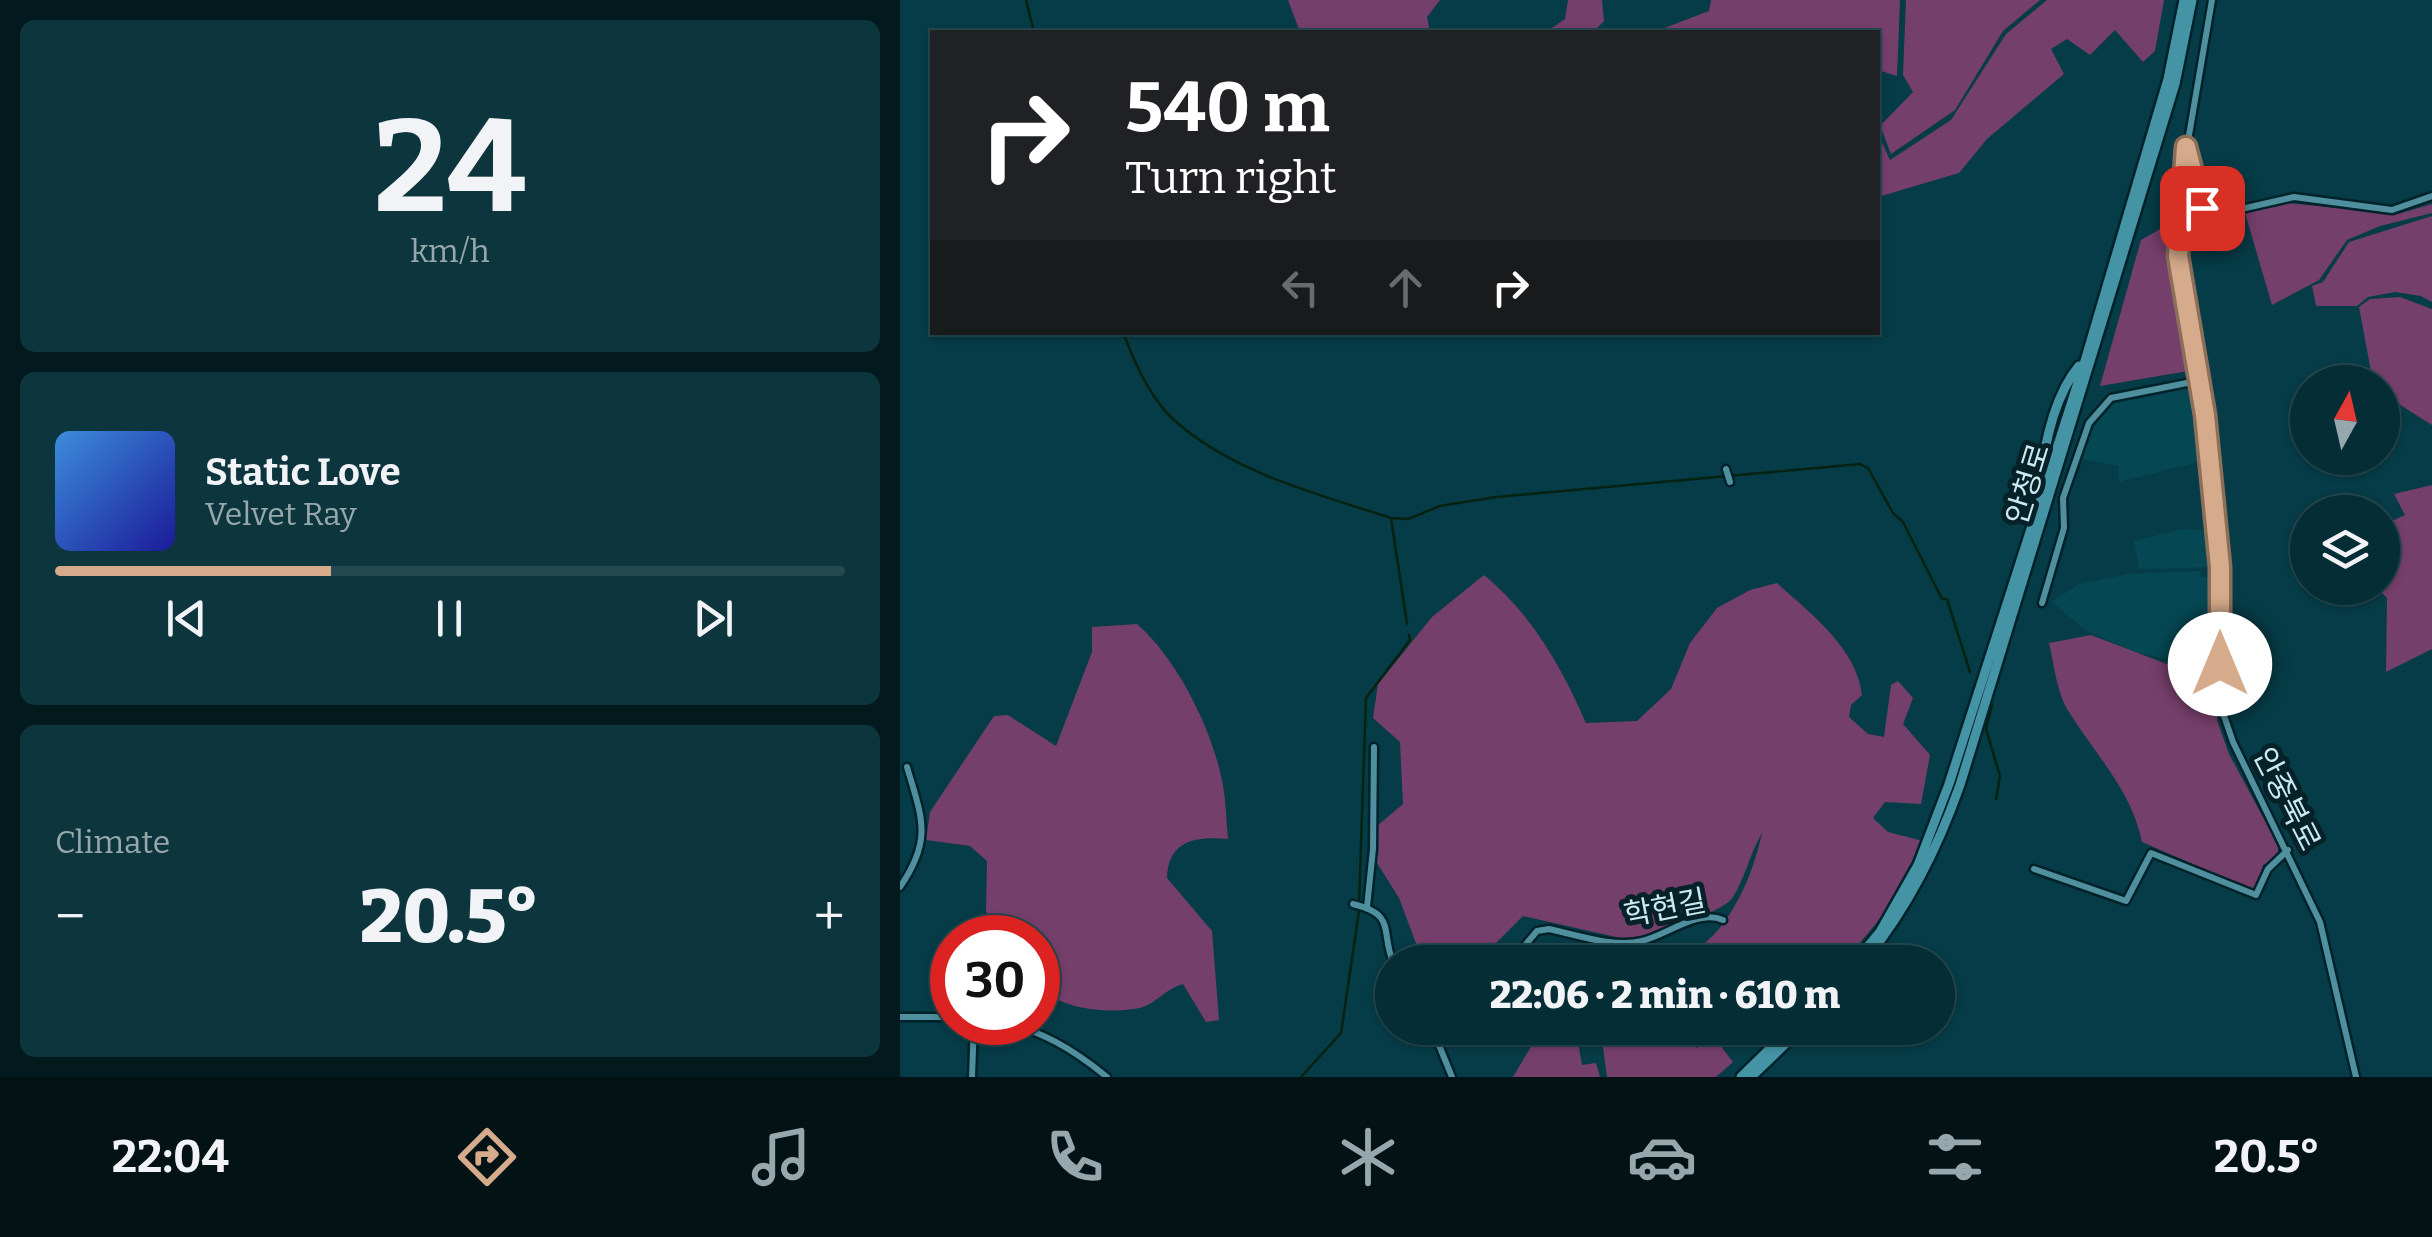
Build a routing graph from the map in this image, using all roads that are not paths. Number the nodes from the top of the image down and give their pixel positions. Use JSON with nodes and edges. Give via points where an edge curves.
{"nodes":[{"id":1,"x":2184,"y":0,"type":"edge"},
{"id":2,"x":2192,"y":0,"type":"edge"},
{"id":3,"x":2212,"y":0,"type":"edge"},
{"id":4,"x":2186,"y":147,"type":"junction"},
{"id":5,"x":2432,"y":196,"type":"edge"},
{"id":6,"x":2084,"y":360,"type":"junction"},
{"id":7,"x":2197,"y":381,"type":"junction"},
{"id":8,"x":1726,"y":469,"type":"dead end"},
{"id":9,"x":1730,"y":482,"type":"dead end"},
{"id":10,"x":2037,"y":512,"type":"junction"},
{"id":11,"x":2042,"y":604,"type":"dead end"},
{"id":12,"x":1374,"y":747,"type":"dead end"},
{"id":13,"x":906,"y":767,"type":"dead end"},
{"id":14,"x":2288,"y":850,"type":"junction"},
{"id":15,"x":2034,"y":870,"type":"dead end"},
{"id":16,"x":900,"y":887,"type":"edge"},
{"id":17,"x":1353,"y":904,"type":"dead end"},
{"id":18,"x":1367,"y":907,"type":"junction"},
{"id":19,"x":1723,"y":920,"type":"dead end"},
{"id":20,"x":1389,"y":945,"type":"edge"},
{"id":21,"x":1526,"y":945,"type":"edge"},
{"id":22,"x":1868,"y":945,"type":"edge"},
{"id":23,"x":1876,"y":945,"type":"edge"},
{"id":24,"x":900,"y":1017,"type":"edge"},
{"id":25,"x":930,"y":1018,"type":"edge"},
{"id":26,"x":1060,"y":1044,"type":"edge"},
{"id":27,"x":973,"y":1045,"type":"edge"},
{"id":28,"x":1439,"y":1045,"type":"edge"},
{"id":29,"x":1774,"y":1045,"type":"edge"},
{"id":30,"x":1784,"y":1045,"type":"edge"},
{"id":31,"x":972,"y":1077,"type":"edge"},
{"id":32,"x":1107,"y":1077,"type":"edge"},
{"id":33,"x":1452,"y":1077,"type":"edge"},
{"id":34,"x":1741,"y":1077,"type":"edge"},
{"id":35,"x":1751,"y":1077,"type":"edge"},
{"id":36,"x":2356,"y":1077,"type":"edge"}],
"edges":[{"from":1,"to":6,"type":"street","name":"안청로","via":[[2168,79]]},
{"from":2,"to":23,"type":"street","name":"안청로","via":[[2176,84],[1960,785],[1914,894]]},
{"from":3,"to":4,"type":"street","name":"안중북로"},
{"from":4,"to":5,"type":"street","via":[[2202,208],[2212,211],[2294,197],[2392,210]]},
{"from":4,"to":7,"type":"street","name":"안중북로","via":[[2178,256]]},
{"from":6,"to":10,"type":"street","name":"안청로"},
{"from":6,"to":10,"type":"street","via":[[2064,385]]},
{"from":7,"to":11,"type":"street","via":[[2120,395],[2089,423],[2063,498],[2064,528]]},
{"from":7,"to":14,"type":"street","name":"안중북로","via":[[2220,567],[2222,706]]},
{"from":8,"to":9,"type":"street"},
{"from":10,"to":22,"type":"street","name":"안청로","via":[[1930,838]]},
{"from":12,"to":18,"type":"street"},
{"from":13,"to":16,"type":"street","via":[[923,825],[916,860]]},
{"from":14,"to":15,"type":"street","via":[[2256,895],[2151,852],[2126,901]]},
{"from":14,"to":36,"type":"street","name":"안중북로","via":[[2320,922]]},
{"from":17,"to":18,"type":"street"},
{"from":18,"to":20,"type":"street","via":[[1384,921]]},
{"from":19,"to":21,"type":"street","name":"학현길","via":[[1704,919],[1624,942],[1549,929]]},
{"from":24,"to":25,"type":"street"},
{"from":26,"to":32,"type":"street"},
{"from":27,"to":31,"type":"street"},
{"from":28,"to":33,"type":"street"},
{"from":29,"to":34,"type":"street"},
{"from":30,"to":35,"type":"street"}]}
